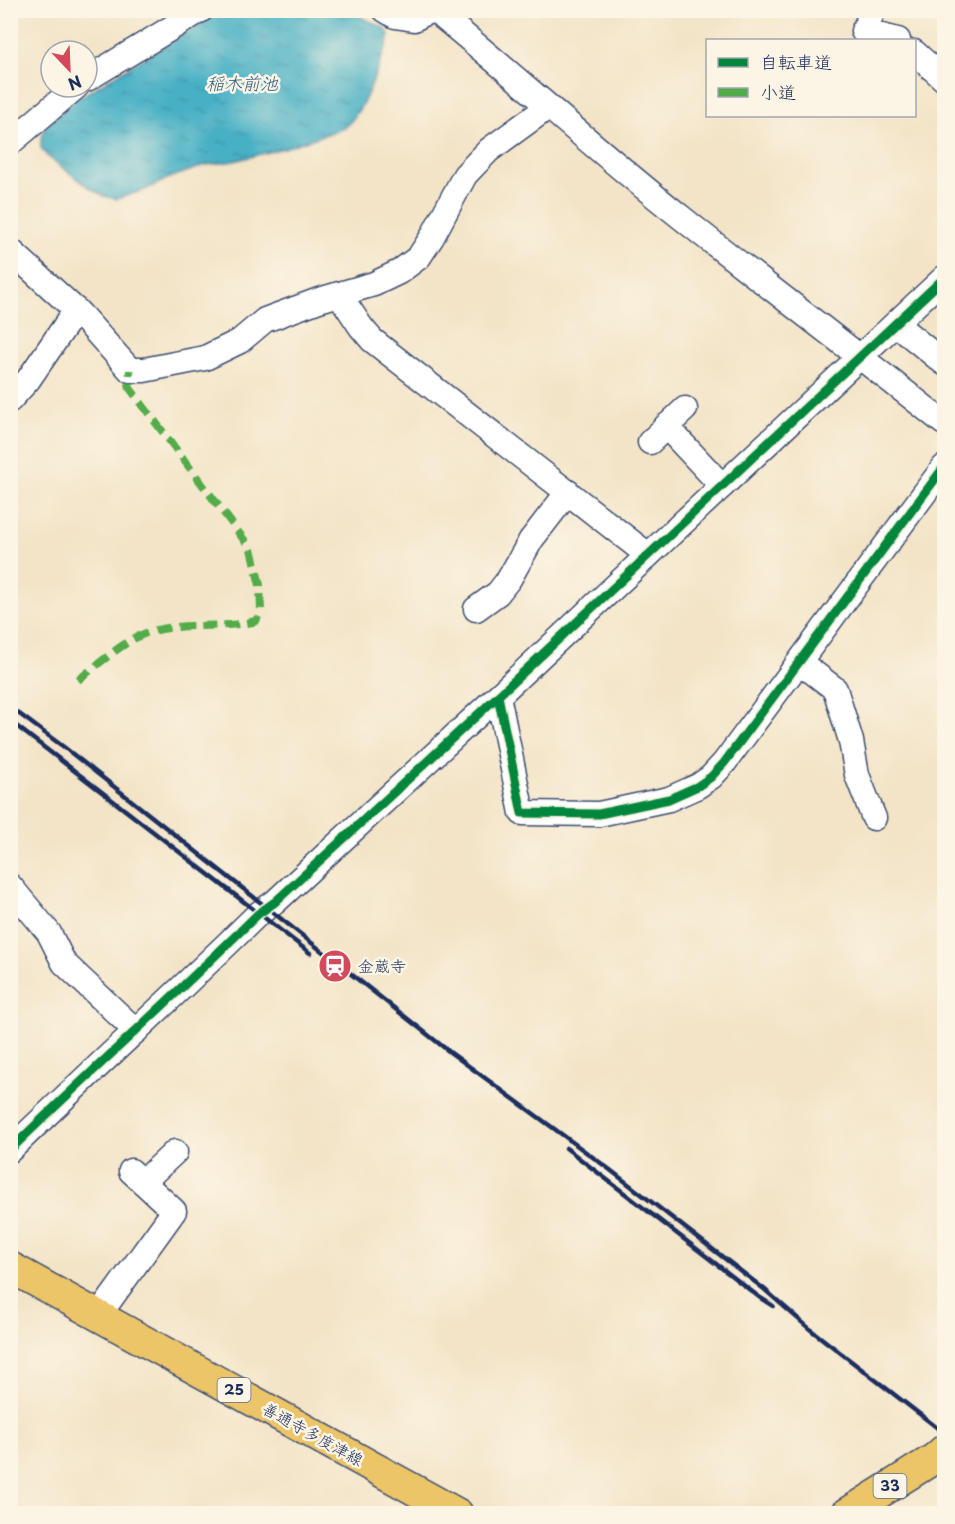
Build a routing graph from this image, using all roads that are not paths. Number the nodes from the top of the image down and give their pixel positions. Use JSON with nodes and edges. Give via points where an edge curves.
{"nodes":[{"id":1,"x":201,"y":10,"type":"edge"},
{"id":2,"x":385,"y":10,"type":"edge"},
{"id":3,"x":432,"y":10,"type":"edge"},
{"id":4,"x":874,"y":10,"type":"edge"},
{"id":5,"x":894,"y":39,"type":"edge"},
{"id":6,"x":916,"y":52,"type":"edge"},
{"id":7,"x":99,"y":72,"type":"edge"},
{"id":8,"x":945,"y":78,"type":"edge"},
{"id":9,"x":62,"y":99,"type":"edge"},
{"id":10,"x":548,"y":107,"type":"junction"},
{"id":11,"x":10,"y":143,"type":"edge"},
{"id":12,"x":10,"y":250,"type":"edge"},
{"id":13,"x":939,"y":292,"type":"edge"},
{"id":14,"x":339,"y":294,"type":"junction"},
{"id":15,"x":76,"y":310,"type":"junction"},
{"id":16,"x":896,"y":324,"type":"junction"},
{"id":17,"x":861,"y":356,"type":"junction"},
{"id":18,"x":945,"y":363,"type":"edge"},
{"id":19,"x":10,"y":400,"type":"edge"},
{"id":20,"x":685,"y":409,"type":"dead end"},
{"id":21,"x":945,"y":423,"type":"edge"},
{"id":22,"x":945,"y":467,"type":"edge"},
{"id":23,"x":722,"y":486,"type":"junction"},
{"id":24,"x":568,"y":492,"type":"junction"},
{"id":25,"x":648,"y":555,"type":"junction"},
{"id":26,"x":476,"y":609,"type":"dead end"},
{"id":27,"x":796,"y":666,"type":"junction"},
{"id":28,"x":498,"y":696,"type":"junction"},
{"id":29,"x":874,"y":819,"type":"dead end"},
{"id":30,"x":10,"y":886,"type":"edge"},
{"id":31,"x":136,"y":1031,"type":"junction"},
{"id":32,"x":10,"y":1150,"type":"edge"},
{"id":33,"x":176,"y":1152,"type":"dead end"},
{"id":34,"x":10,"y":1267,"type":"edge"},
{"id":35,"x":99,"y":1315,"type":"junction"},
{"id":36,"x":940,"y":1454,"type":"edge"},
{"id":37,"x":458,"y":1514,"type":"edge"},
{"id":38,"x":846,"y":1514,"type":"edge"}],
"edges":[{"from":1,"to":7,"type":"street"},
{"from":2,"to":3,"type":"street","via":[[414,19]]},
{"from":3,"to":10,"type":"street"},
{"from":4,"to":5,"type":"street","via":[[863,31]]},
{"from":6,"to":8,"type":"street"},
{"from":9,"to":11,"type":"street"},
{"from":10,"to":14,"type":"street","via":[[489,150],[465,175],[419,256],[399,272],[374,284]]},
{"from":10,"to":17,"type":"street","via":[[682,219]]},
{"from":12,"to":15,"type":"street"},
{"from":13,"to":16,"type":"street"},
{"from":14,"to":15,"type":"street","via":[[265,321],[240,341],[205,358],[144,370],[130,370]]},
{"from":14,"to":24,"type":"street","via":[[372,340]]},
{"from":15,"to":19,"type":"street"},
{"from":16,"to":17,"type":"street"},
{"from":16,"to":18,"type":"street"},
{"from":17,"to":21,"type":"street"},
{"from":17,"to":23,"type":"street"},
{"from":20,"to":23,"type":"street","via":[[658,434]]},
{"from":22,"to":27,"type":"street"},
{"from":23,"to":25,"type":"street"},
{"from":24,"to":25,"type":"street"},
{"from":24,"to":26,"type":"street","via":[[531,540],[498,593]]},
{"from":25,"to":28,"type":"street"},
{"from":27,"to":28,"type":"street","via":[[711,777],[669,799],[599,814],[522,813]]},
{"from":27,"to":29,"type":"street","via":[[810,670],[835,689],[857,775]]},
{"from":28,"to":31,"type":"street","via":[[258,914]]},
{"from":30,"to":31,"type":"street","via":[[49,933],[64,963]]},
{"from":31,"to":32,"type":"street"},
{"from":33,"to":35,"type":"street","via":[[137,1177],[174,1211],[158,1245]]},
{"from":34,"to":35,"type":"main road","name":"善通寺多度津線","number":"25"},
{"from":35,"to":37,"type":"main road","name":"善通寺多度津線","number":"25"},
{"from":36,"to":38,"type":"main road","number":"33"}]}
